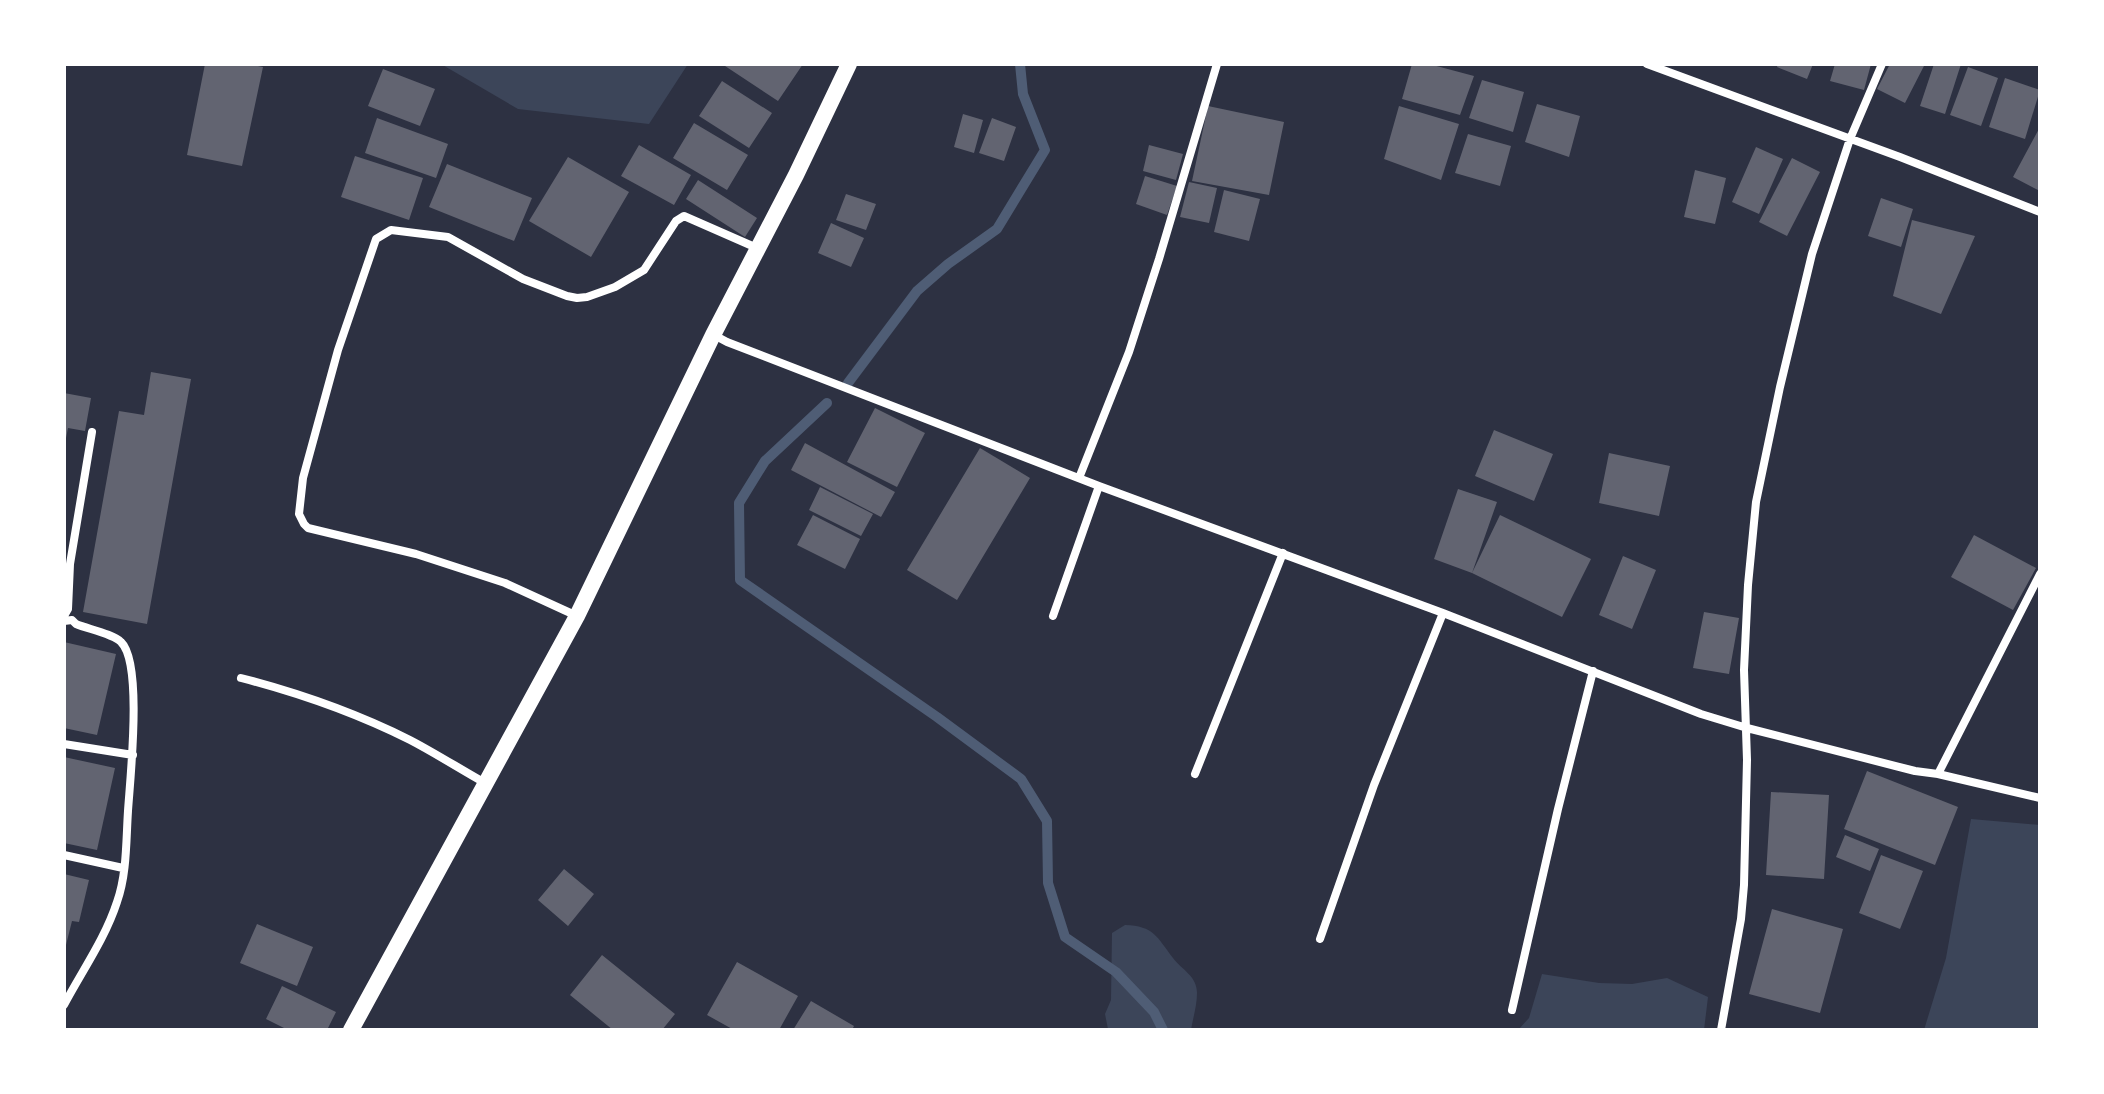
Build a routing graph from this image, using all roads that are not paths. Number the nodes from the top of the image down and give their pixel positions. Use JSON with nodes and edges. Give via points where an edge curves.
{"nodes":[{"id":1,"x":849,"y":64,"type":"edge"},
{"id":2,"x":1217,"y":64,"type":"edge"},
{"id":3,"x":1647,"y":64,"type":"edge"},
{"id":4,"x":1882,"y":64,"type":"edge"},
{"id":5,"x":1850,"y":139,"type":"junction"},
{"id":6,"x":2040,"y":212,"type":"edge"},
{"id":7,"x":757,"y":248,"type":"junction"},
{"id":8,"x":713,"y":335,"type":"junction"},
{"id":9,"x":92,"y":432,"type":"dead end"},
{"id":10,"x":1079,"y":478,"type":"junction"},
{"id":11,"x":1099,"y":486,"type":"junction"},
{"id":12,"x":1283,"y":553,"type":"junction"},
{"id":13,"x":2040,"y":574,"type":"edge"},
{"id":14,"x":1443,"y":613,"type":"junction"},
{"id":15,"x":577,"y":616,"type":"junction"},
{"id":16,"x":1053,"y":616,"type":"dead end"},
{"id":17,"x":64,"y":618,"type":"edge"},
{"id":18,"x":1593,"y":671,"type":"junction"},
{"id":19,"x":241,"y":678,"type":"dead end"},
{"id":20,"x":1747,"y":728,"type":"junction"},
{"id":21,"x":64,"y":744,"type":"edge"},
{"id":22,"x":133,"y":755,"type":"junction"},
{"id":23,"x":1195,"y":774,"type":"dead end"},
{"id":24,"x":1938,"y":774,"type":"junction"},
{"id":25,"x":486,"y":783,"type":"junction"},
{"id":26,"x":2040,"y":798,"type":"edge"},
{"id":27,"x":64,"y":855,"type":"edge"},
{"id":28,"x":123,"y":868,"type":"junction"},
{"id":29,"x":1320,"y":939,"type":"dead end"},
{"id":30,"x":68,"y":988,"type":"edge"},
{"id":31,"x":64,"y":1005,"type":"edge"},
{"id":32,"x":1512,"y":1010,"type":"dead end"},
{"id":33,"x":351,"y":1030,"type":"edge"},
{"id":34,"x":1721,"y":1030,"type":"edge"}],
"edges":[{"from":1,"to":7,"type":"main road"},
{"from":2,"to":10,"type":"street","via":[[1129,352]]},
{"from":3,"to":5,"type":"street"},
{"from":4,"to":5,"type":"street"},
{"from":5,"to":6,"type":"street"},
{"from":5,"to":20,"type":"street","via":[[1812,254],[1756,502],[1744,670]]},
{"from":7,"to":8,"type":"main road"},
{"from":7,"to":15,"type":"street","via":[[684,216],[644,270],[615,287],[577,298],[523,279],[448,237],[391,230],[376,239],[303,478],[301,519],[308,528],[505,583]]},
{"from":8,"to":10,"type":"street"},
{"from":8,"to":15,"type":"main road"},
{"from":9,"to":17,"type":"street"},
{"from":10,"to":11,"type":"street"},
{"from":11,"to":12,"type":"street"},
{"from":11,"to":16,"type":"street"},
{"from":12,"to":14,"type":"street"},
{"from":12,"to":23,"type":"street"},
{"from":13,"to":24,"type":"street"},
{"from":14,"to":18,"type":"street"},
{"from":14,"to":29,"type":"street"},
{"from":15,"to":25,"type":"main road"},
{"from":17,"to":22,"type":"street","via":[[116,638],[127,650]]},
{"from":18,"to":20,"type":"street"},
{"from":18,"to":32,"type":"street"},
{"from":19,"to":25,"type":"street","via":[[357,716]]},
{"from":20,"to":24,"type":"street"},
{"from":20,"to":34,"type":"street","via":[[1744,885]]},
{"from":21,"to":22,"type":"street"},
{"from":22,"to":28,"type":"street"},
{"from":24,"to":26,"type":"street"},
{"from":25,"to":33,"type":"main road"},
{"from":27,"to":28,"type":"street"},
{"from":28,"to":30,"type":"street","via":[[106,932]]},
{"from":30,"to":31,"type":"street"}]}
